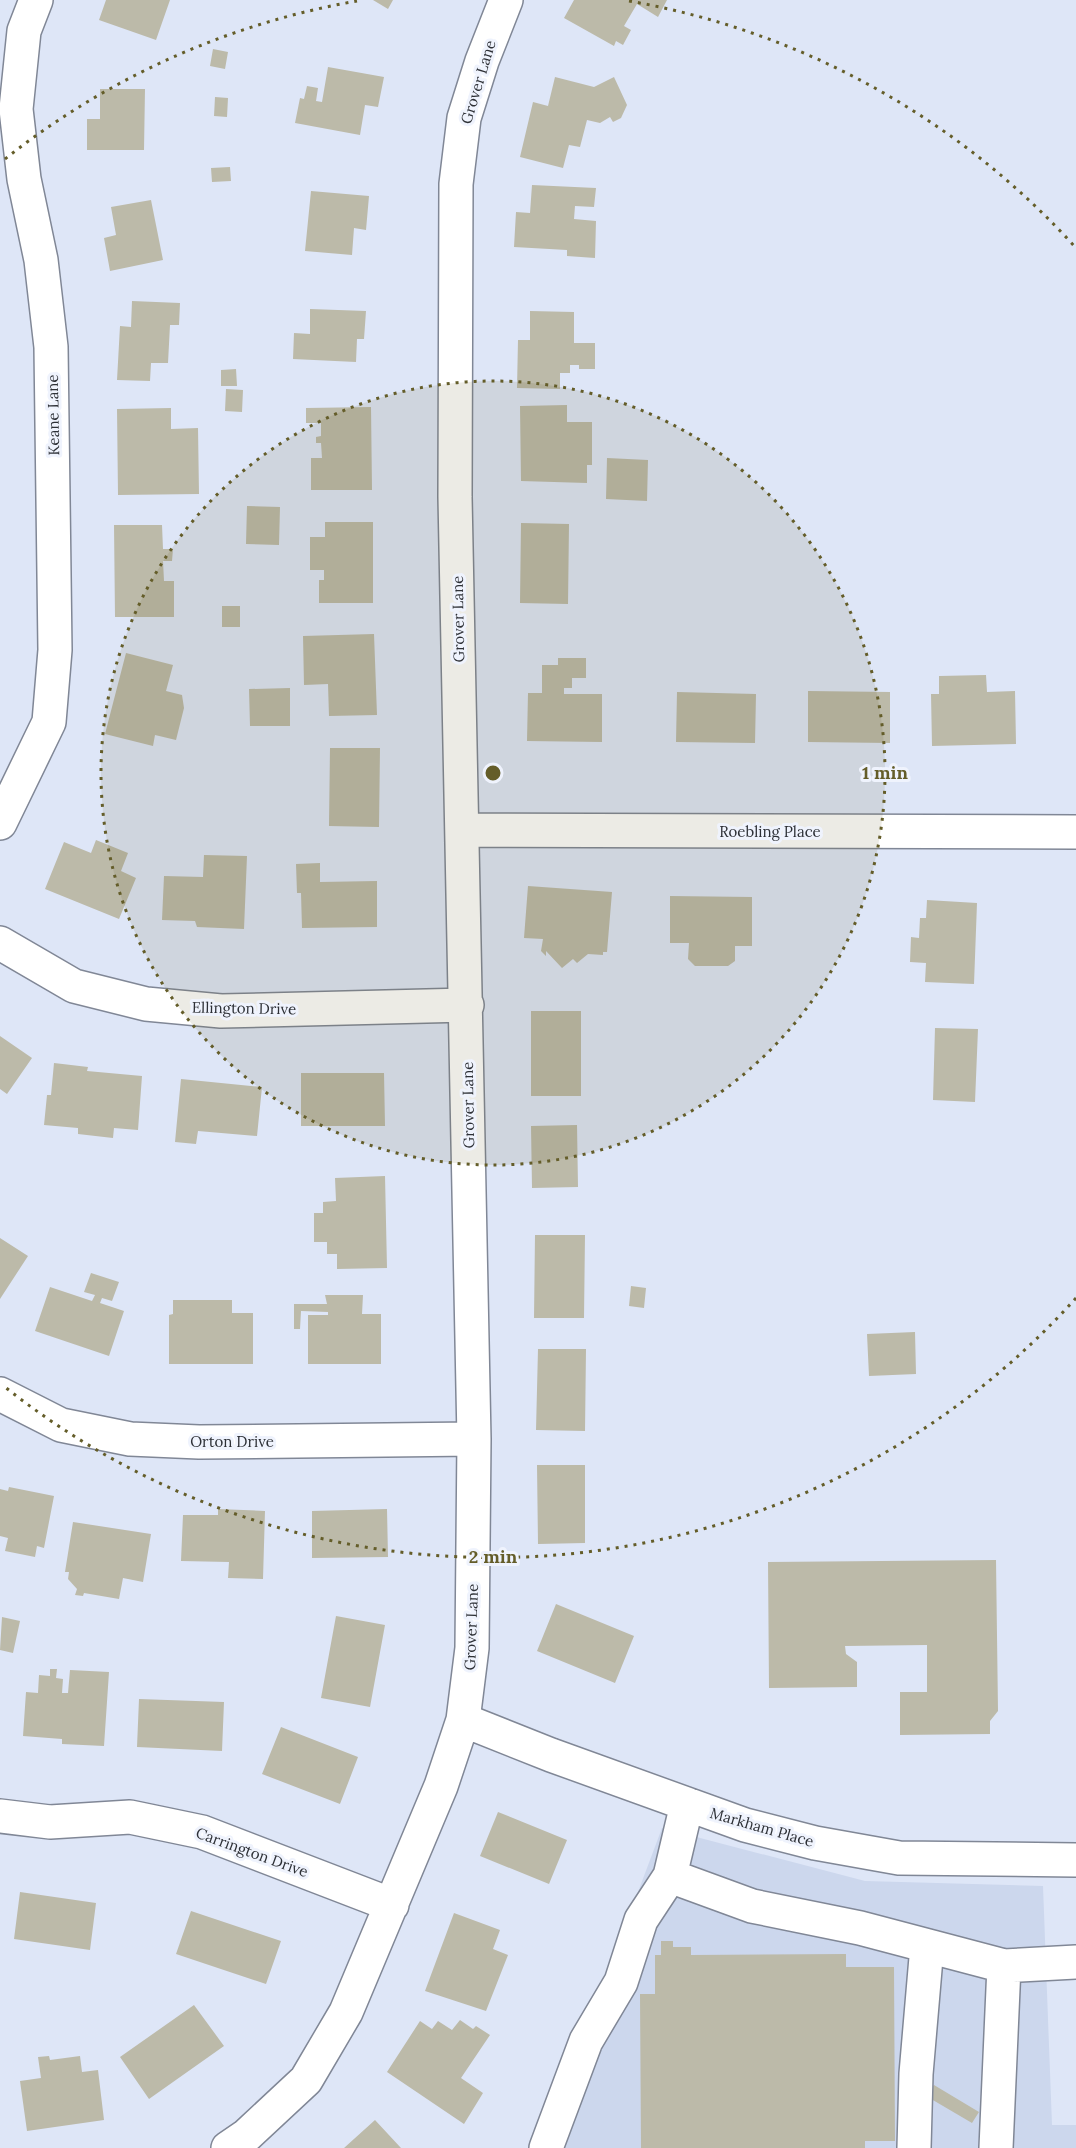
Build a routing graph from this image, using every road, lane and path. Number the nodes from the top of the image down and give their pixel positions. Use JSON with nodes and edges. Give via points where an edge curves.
{"nodes":[{"id":1,"x":36,"y":0,"type":"edge"},
{"id":2,"x":506,"y":0,"type":"edge"},
{"id":3,"x":0,"y":823,"type":"edge"},
{"id":4,"x":464,"y":830,"type":"junction"},
{"id":5,"x":1076,"y":832,"type":"edge"},
{"id":6,"x":0,"y":943,"type":"edge"},
{"id":7,"x":466,"y":1005,"type":"junction"},
{"id":8,"x":0,"y":1394,"type":"edge"},
{"id":9,"x":474,"y":1439,"type":"junction"},
{"id":10,"x":463,"y":1720,"type":"junction"},
{"id":11,"x":687,"y":1804,"type":"junction"},
{"id":12,"x":0,"y":1816,"type":"edge"},
{"id":13,"x":1076,"y":1860,"type":"edge"},
{"id":14,"x":670,"y":1876,"type":"junction"},
{"id":15,"x":392,"y":1905,"type":"junction"},
{"id":16,"x":927,"y":1946,"type":"junction"},
{"id":17,"x":1076,"y":1962,"type":"edge"},
{"id":18,"x":1004,"y":1966,"type":"junction"},
{"id":19,"x":228,"y":2148,"type":"edge"},
{"id":20,"x":546,"y":2148,"type":"edge"},
{"id":21,"x":914,"y":2148,"type":"edge"},
{"id":22,"x":996,"y":2148,"type":"edge"}],
"edges":[{"from":1,"to":3,"type":"street","name":"Keane Lane","via":[[24,31],[16,109],[51,346],[55,650],[49,723]]},
{"from":2,"to":4,"type":"street","name":"Grover Lane","via":[[464,118],[456,184],[455,497]]},
{"from":4,"to":5,"type":"street","name":"Roebling Place"},
{"from":4,"to":7,"type":"street","name":"Grover Lane"},
{"from":6,"to":7,"type":"street","name":"Ellington Drive","via":[[74,986],[146,1004],[221,1011]]},
{"from":7,"to":9,"type":"street","name":"Grover Lane"},
{"from":8,"to":9,"type":"street","name":"Orton Drive","via":[[61,1425],[130,1439]]},
{"from":9,"to":10,"type":"street","name":"Grover Lane","via":[[472,1647]]},
{"from":10,"to":11,"type":"street","name":"Markham Place"},
{"from":10,"to":15,"type":"street","name":"Grover Lane","via":[[441,1786]]},
{"from":11,"to":13,"type":"street","name":"Markham Place","via":[[745,1825],[815,1843],[899,1858]]},
{"from":11,"to":14,"type":"street"},
{"from":12,"to":15,"type":"street","name":"Carrington Drive","via":[[50,1822],[130,1817],[202,1832]]},
{"from":14,"to":16,"type":"street","via":[[752,1906]]},
{"from":14,"to":20,"type":"street","via":[[641,1920],[621,1982],[586,2041]]},
{"from":15,"to":19,"type":"street","name":"Grover Lane","via":[[346,2012],[306,2080],[247,2136]]},
{"from":16,"to":18,"type":"street"},
{"from":16,"to":21,"type":"street"},
{"from":17,"to":18,"type":"street"},
{"from":18,"to":22,"type":"street"}]}
